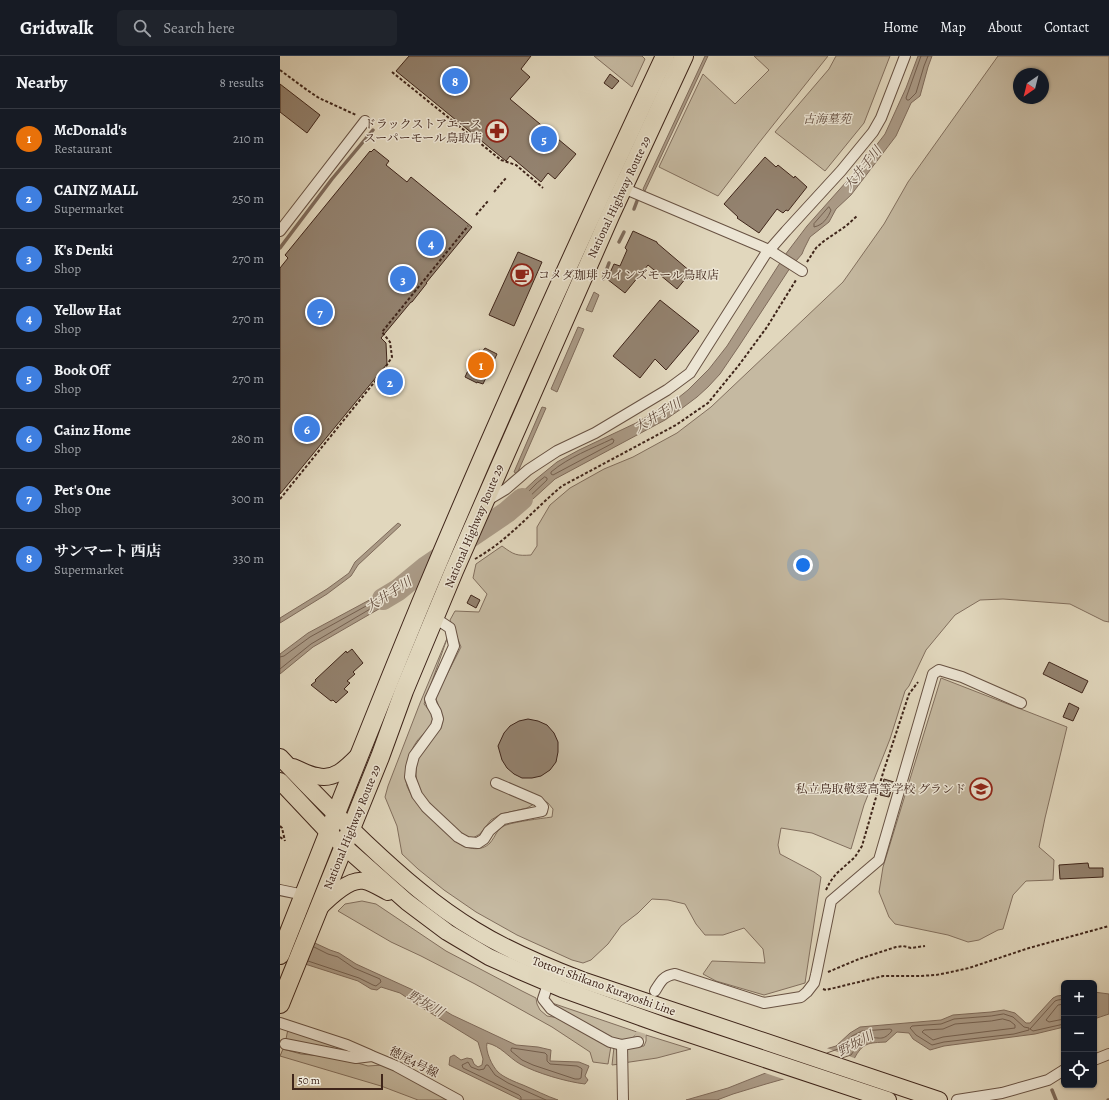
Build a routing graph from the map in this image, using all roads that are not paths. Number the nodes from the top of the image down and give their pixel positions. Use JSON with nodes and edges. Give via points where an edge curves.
{"nodes":[{"id":1,"x":664,"y":56,"type":"edge"},
{"id":2,"x":684,"y":56,"type":"edge"},
{"id":3,"x":905,"y":56,"type":"edge"},
{"id":4,"x":365,"y":121,"type":"road end"},
{"id":5,"x":623,"y":188,"type":"junction"},
{"id":6,"x":280,"y":231,"type":"edge"},
{"id":7,"x":769,"y":250,"type":"junction"},
{"id":8,"x":802,"y":271,"type":"road end"},
{"id":9,"x":481,"y":509,"type":"junction"},
{"id":10,"x":434,"y":618,"type":"junction"},
{"id":11,"x":1021,"y":703,"type":"dead end"},
{"id":12,"x":360,"y":754,"type":"junction"},
{"id":13,"x":284,"y":761,"type":"edge"},
{"id":14,"x":280,"y":781,"type":"edge"},
{"id":15,"x":496,"y":783,"type":"dead end"},
{"id":16,"x":336,"y":815,"type":"junction"},
{"id":17,"x":351,"y":829,"type":"junction"},
{"id":18,"x":328,"y":832,"type":"junction"},
{"id":19,"x":344,"y":846,"type":"junction"},
{"id":20,"x":280,"y":890,"type":"edge"},
{"id":21,"x":302,"y":901,"type":"junction"},
{"id":22,"x":407,"y":902,"type":"junction"},
{"id":23,"x":318,"y":911,"type":"junction"},
{"id":24,"x":280,"y":955,"type":"edge"},
{"id":25,"x":548,"y":984,"type":"junction"},
{"id":26,"x":655,"y":990,"type":"dead end"},
{"id":27,"x":280,"y":1004,"type":"edge"},
{"id":28,"x":280,"y":1023,"type":"edge"},
{"id":29,"x":638,"y":1042,"type":"dead end"},
{"id":30,"x":285,"y":1044,"type":"dead end"},
{"id":31,"x":622,"y":1044,"type":"junction"},
{"id":32,"x":1109,"y":1054,"type":"edge"},
{"id":33,"x":372,"y":1056,"type":"junction"},
{"id":34,"x":1097,"y":1059,"type":"edge"},
{"id":35,"x":1061,"y":1072,"type":"edge"},
{"id":36,"x":991,"y":1095,"type":"junction"},
{"id":37,"x":458,"y":1100,"type":"edge"},
{"id":38,"x":622,"y":1100,"type":"edge"},
{"id":39,"x":888,"y":1100,"type":"edge"},
{"id":40,"x":938,"y":1100,"type":"edge"},
{"id":41,"x":957,"y":1100,"type":"edge"},
{"id":42,"x":1002,"y":1100,"type":"edge"}],
"edges":[{"from":1,"to":12,"type":"highway","name":"National Highway Route 29","via":[[448,538]]},
{"from":2,"to":5,"type":"highway","name":"National Highway Route 29"},
{"from":3,"to":7,"type":"street","via":[[874,132]]},
{"from":4,"to":6,"type":"street"},
{"from":5,"to":7,"type":"street"},
{"from":5,"to":9,"type":"highway","name":"National Highway Route 29"},
{"from":7,"to":8,"type":"street"},
{"from":7,"to":9,"type":"street","via":[[690,373],[667,390],[528,470]]},
{"from":9,"to":10,"type":"highway","name":"National Highway Route 29"},
{"from":10,"to":15,"type":"street","via":[[450,628],[454,646],[430,699],[438,719],[436,726],[414,756],[410,777],[417,795],[426,807],[458,837],[467,842],[478,843],[503,819],[542,811],[543,807],[538,801]]},
{"from":10,"to":17,"type":"highway","name":"National Highway Route 29"},
{"from":11,"to":26,"type":"street","via":[[962,677],[939,670],[933,674],[879,860],[831,901],[814,983],[801,997],[764,1003],[675,974],[666,976]]},
{"from":12,"to":13,"type":"main road","via":[[340,773],[326,777],[316,776]]},
{"from":12,"to":16,"type":"highway","name":"National Highway Route 29"},
{"from":13,"to":16,"type":"main road","name":"Tottori Shikano Kurayoshi Line"},
{"from":14,"to":18,"type":"main road","name":"Tottori Shikano Kurayoshi Line"},
{"from":16,"to":17,"type":"main road","name":"Tottori Shikano Kurayoshi Line"},
{"from":16,"to":18,"type":"highway","name":"National Highway Route 29"},
{"from":17,"to":19,"type":"highway","name":"National Highway Route 29"},
{"from":17,"to":40,"type":"main road","name":"Tottori Shikano Kurayoshi Line","via":[[423,894],[462,921],[521,955],[556,971],[671,1011]]},
{"from":18,"to":19,"type":"main road","name":"Tottori Shikano Kurayoshi Line"},
{"from":18,"to":21,"type":"highway","name":"National Highway Route 29"},
{"from":19,"to":22,"type":"main road","name":"Tottori Shikano Kurayoshi Line"},
{"from":19,"to":23,"type":"highway","name":"National Highway Route 29"},
{"from":20,"to":21,"type":"street"},
{"from":21,"to":24,"type":"highway","name":"National Highway Route 29"},
{"from":22,"to":23,"type":"main road","via":[[362,881],[343,888]]},
{"from":22,"to":25,"type":"main road","name":"Tottori Shikano Kurayoshi Line","via":[[475,949]]},
{"from":23,"to":27,"type":"highway","name":"National Highway Route 29"},
{"from":25,"to":31,"type":"street","via":[[542,999],[551,1009],[610,1042]]},
{"from":25,"to":39,"type":"main road","name":"Tottori Shikano Kurayoshi Line"},
{"from":28,"to":33,"type":"street"},
{"from":29,"to":31,"type":"street"},
{"from":30,"to":33,"type":"street","name":"徳尾4号線","via":[[356,1058]]},
{"from":31,"to":38,"type":"street"},
{"from":32,"to":34,"type":"street"},
{"from":33,"to":37,"type":"street","name":"徳尾4号線","via":[[396,1066]]},
{"from":35,"to":36,"type":"street","via":[[1048,1080]]},
{"from":36,"to":41,"type":"street"},
{"from":36,"to":42,"type":"street"}]}
